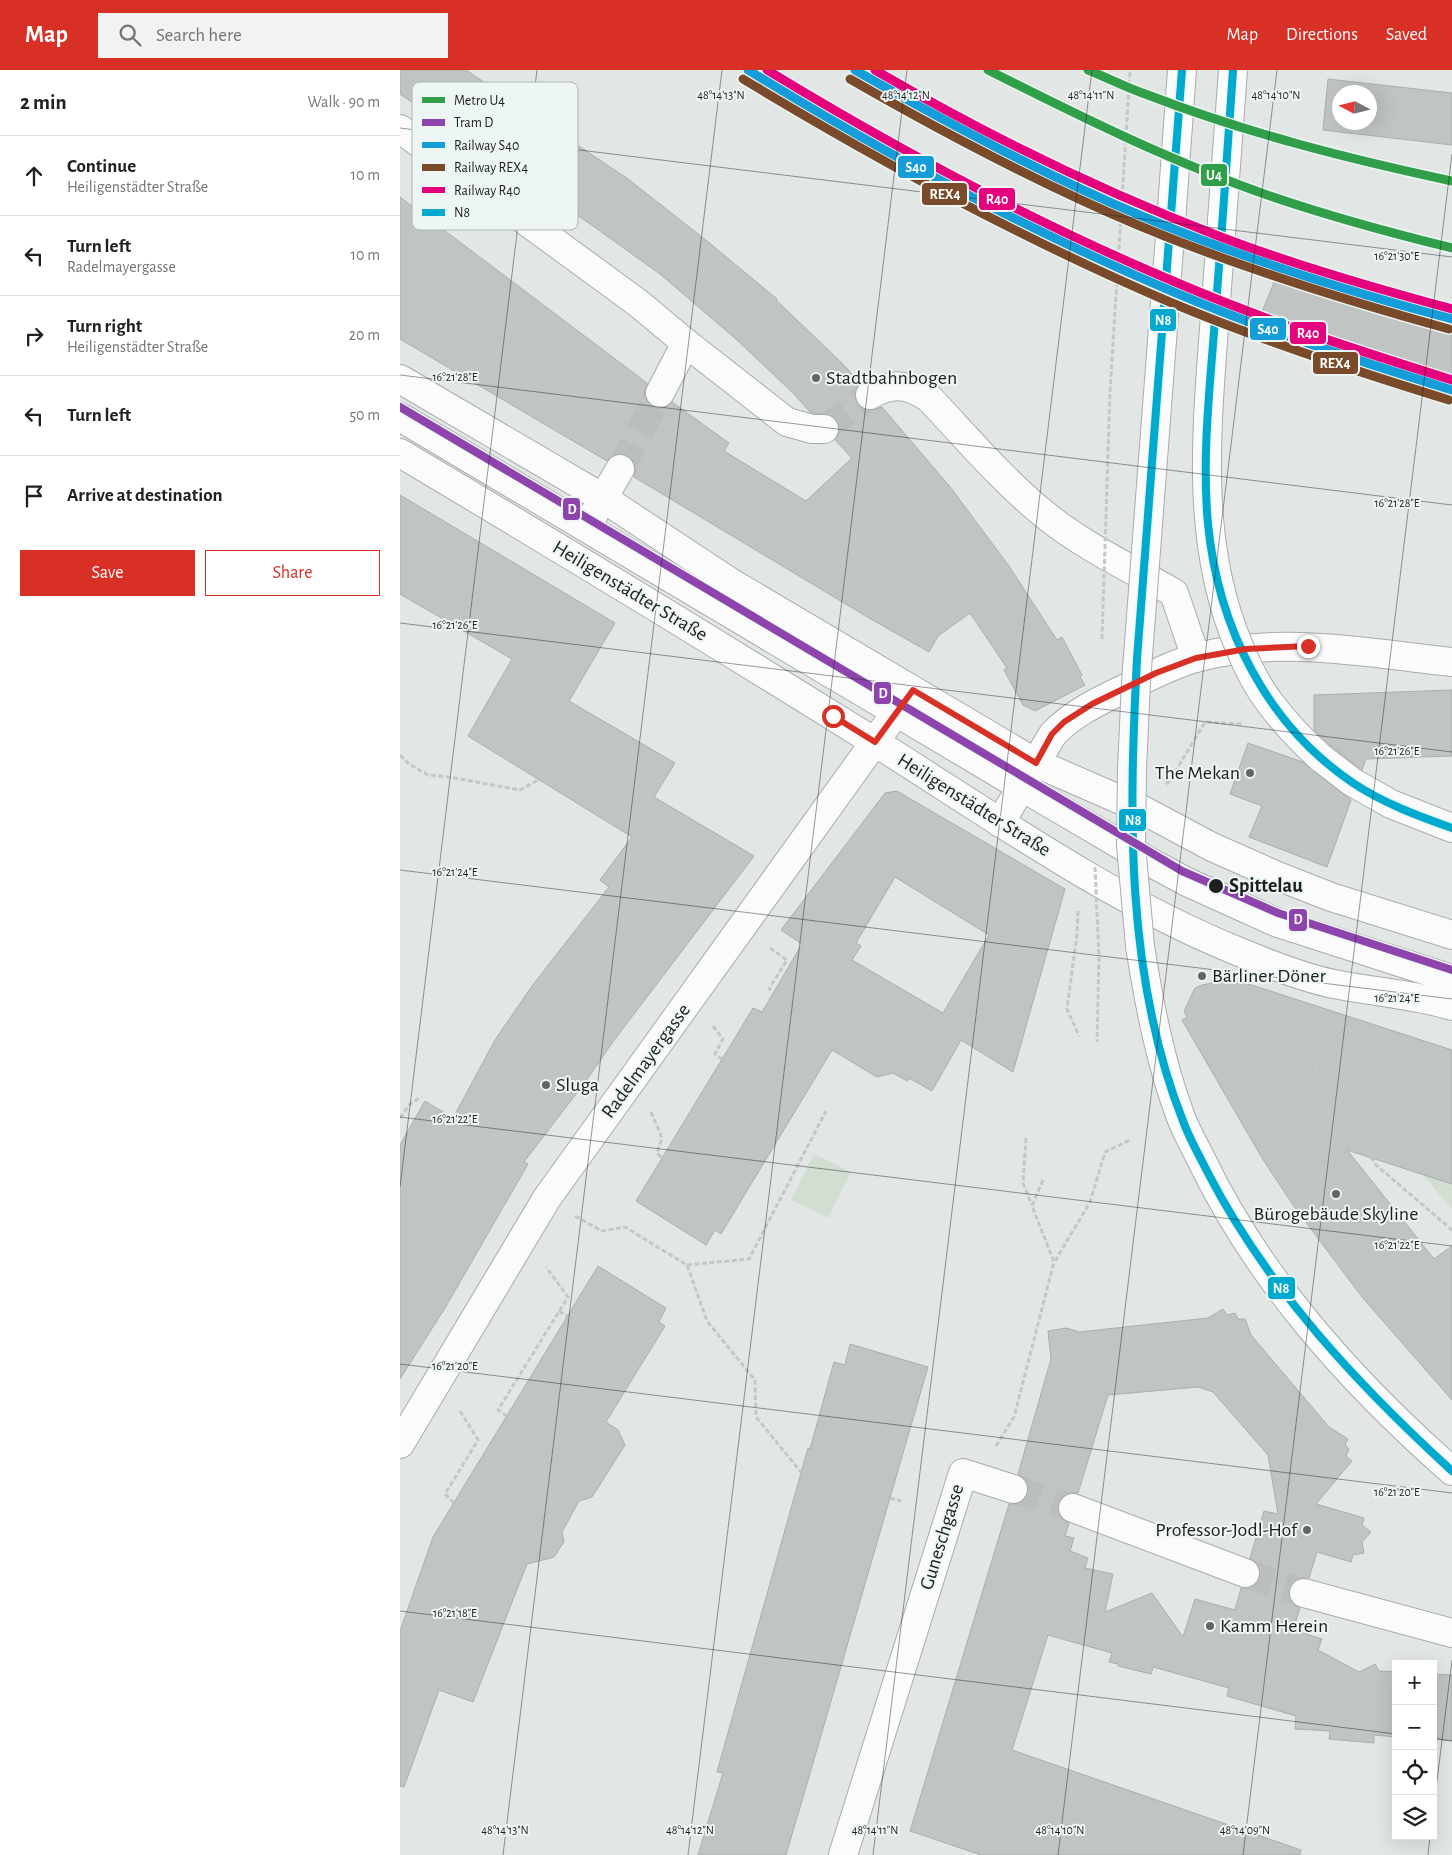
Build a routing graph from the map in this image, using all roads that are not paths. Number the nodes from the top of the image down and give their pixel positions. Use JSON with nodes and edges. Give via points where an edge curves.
{"nodes":[{"id":1,"x":1182,"y":70,"type":"edge"},
{"id":2,"x":1233,"y":70,"type":"edge"},
{"id":3,"x":400,"y":129,"type":"edge"},
{"id":4,"x":412,"y":138,"type":"edge"},
{"id":5,"x":538,"y":230,"type":"edge"},
{"id":6,"x":686,"y":343,"type":"junction"},
{"id":7,"x":400,"y":379,"type":"edge"},
{"id":8,"x":660,"y":393,"type":"tunnel mouth"},
{"id":9,"x":870,"y":395,"type":"tunnel mouth"},
{"id":10,"x":400,"y":417,"type":"edge"},
{"id":11,"x":824,"y":429,"type":"tunnel mouth"},
{"id":12,"x":400,"y":452,"type":"edge"},
{"id":13,"x":620,"y":469,"type":"tunnel mouth"},
{"id":14,"x":603,"y":498,"type":"junction"},
{"id":15,"x":586,"y":528,"type":"junction"},
{"id":16,"x":570,"y":555,"type":"junction"},
{"id":17,"x":1196,"y":658,"type":"junction"},
{"id":18,"x":1452,"y":662,"type":"edge"},
{"id":19,"x":913,"y":690,"type":"junction"},
{"id":20,"x":897,"y":713,"type":"junction"},
{"id":21,"x":875,"y":742,"type":"junction"},
{"id":22,"x":1036,"y":763,"type":"junction"},
{"id":23,"x":1022,"y":787,"type":"junction"},
{"id":24,"x":1000,"y":823,"type":"junction"},
{"id":25,"x":1452,"y":828,"type":"edge"},
{"id":26,"x":1452,"y":935,"type":"edge"},
{"id":27,"x":1452,"y":979,"type":"edge"},
{"id":28,"x":1452,"y":1006,"type":"edge"},
{"id":29,"x":400,"y":1444,"type":"edge"},
{"id":30,"x":1452,"y":1471,"type":"edge"},
{"id":31,"x":1013,"y":1489,"type":"tunnel mouth"},
{"id":32,"x":1073,"y":1508,"type":"tunnel mouth"},
{"id":33,"x":1245,"y":1573,"type":"tunnel mouth"},
{"id":34,"x":1304,"y":1592,"type":"tunnel mouth"},
{"id":35,"x":1452,"y":1633,"type":"edge"},
{"id":36,"x":843,"y":1855,"type":"edge"}],
"edges":[{"from":1,"to":30,"type":"main road","bridge":true,"via":[[1136,682],[1131,845],[1140,946],[1154,1024],[1181,1117],[1236,1226],[1308,1325],[1419,1442]]},
{"from":2,"to":25,"type":"main road","bridge":true,"via":[[1208,403],[1206,470],[1208,525],[1217,582],[1228,622],[1268,701],[1296,735],[1321,758],[1352,782],[1391,804]]},
{"from":3,"to":4,"type":"main road"},
{"from":5,"to":6,"type":"main road","via":[[638,303]]},
{"from":6,"to":8,"type":"main road"},
{"from":6,"to":11,"type":"main road","via":[[787,422]]},
{"from":7,"to":14,"type":"main road"},
{"from":9,"to":17,"type":"main road","via":[[894,385],[918,391],[929,398],[1044,514],[1090,546],[1174,593]]},
{"from":10,"to":15,"type":"main road"},
{"from":12,"to":16,"type":"main road","name":"Heiligenstädter Straße"},
{"from":13,"to":14,"type":"main road"},
{"from":14,"to":15,"type":"main road"},
{"from":14,"to":19,"type":"main road","via":[[730,582]]},
{"from":15,"to":16,"type":"main road"},
{"from":15,"to":20,"type":"main road"},
{"from":16,"to":21,"type":"main road","name":"Heiligenstädter Straße"},
{"from":17,"to":18,"type":"main road","via":[[1246,649],[1308,646]]},
{"from":17,"to":22,"type":"main road","via":[[1092,704],[1064,722],[1052,734]]},
{"from":19,"to":20,"type":"main road","name":"Radelmayergasse"},
{"from":19,"to":22,"type":"main road"},
{"from":20,"to":21,"type":"main road","name":"Radelmayergasse"},
{"from":20,"to":23,"type":"main road"},
{"from":21,"to":24,"type":"main road","name":"Heiligenstädter Straße"},
{"from":21,"to":29,"type":"main road","name":"Radelmayergasse","via":[[547,1198]]},
{"from":22,"to":23,"type":"main road"},
{"from":22,"to":26,"type":"main road","via":[[1139,808],[1212,848],[1275,875],[1331,897]]},
{"from":23,"to":24,"type":"main road"},
{"from":23,"to":27,"type":"main road","via":[[1148,861],[1278,923]]},
{"from":24,"to":28,"type":"main road","name":"Heiligenstädter Straße","via":[[1142,906],[1237,951],[1330,984],[1430,999]]},
{"from":31,"to":36,"type":"main road","name":"Guneschgasse","via":[[962,1473]]},
{"from":32,"to":33,"type":"main road"},
{"from":34,"to":35,"type":"main road"}]}
